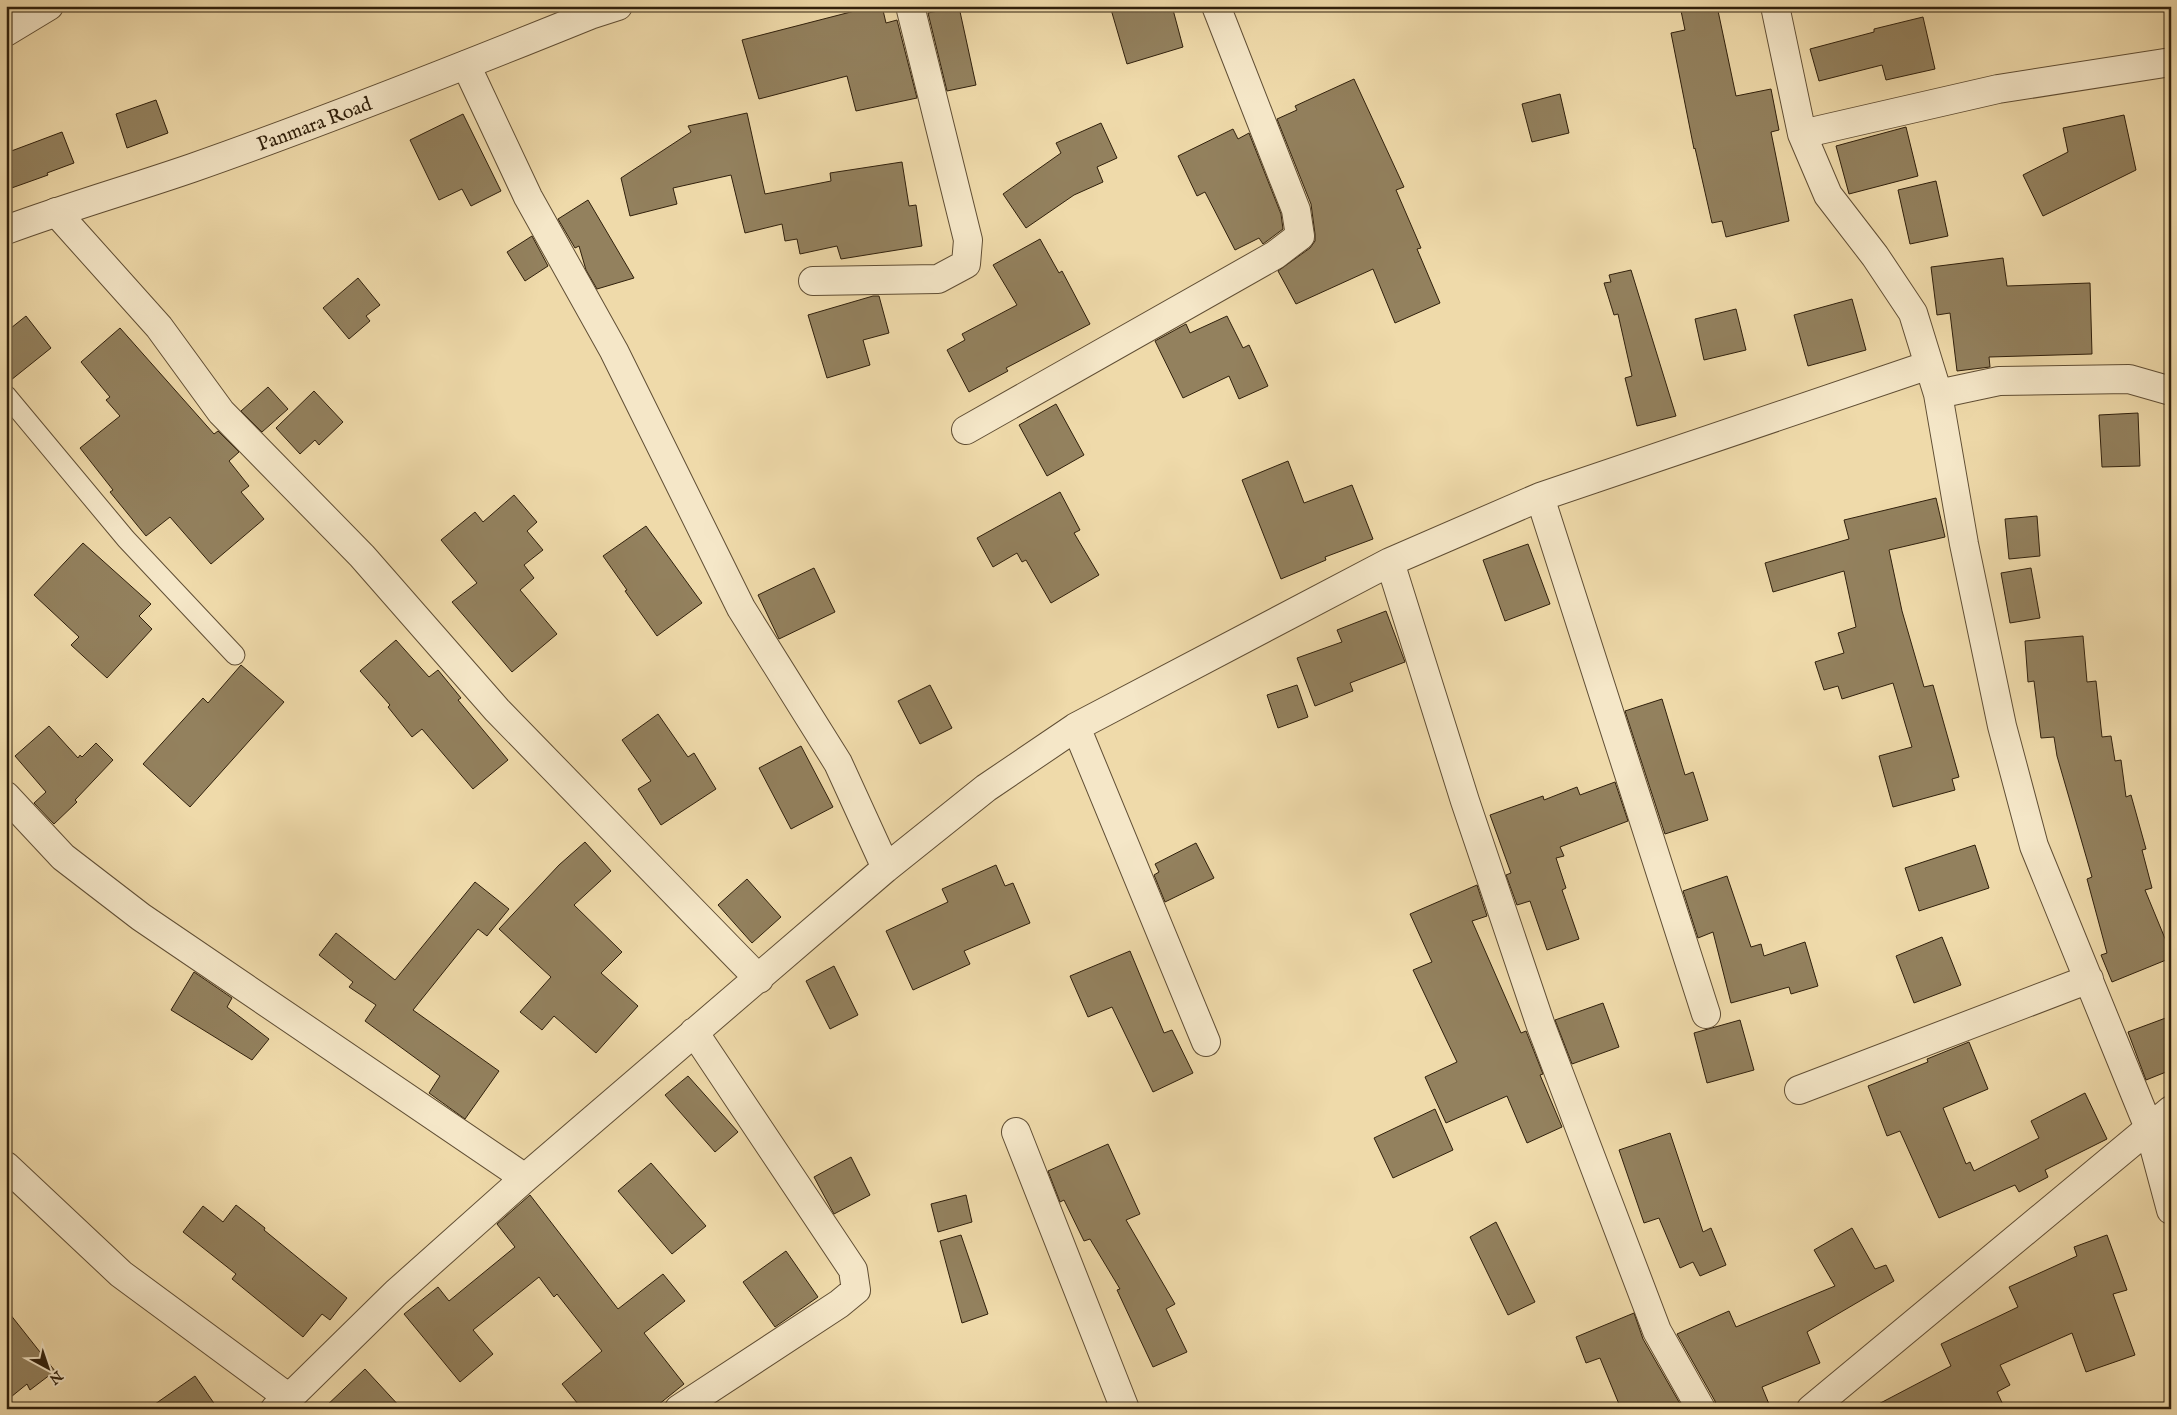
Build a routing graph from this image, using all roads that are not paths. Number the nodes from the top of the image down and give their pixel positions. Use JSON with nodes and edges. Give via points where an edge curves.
{"nodes":[{"id":1,"x":49,"y":6,"type":"edge"},
{"id":2,"x":618,"y":6,"type":"edge"},
{"id":3,"x":910,"y":6,"type":"edge"},
{"id":4,"x":1216,"y":6,"type":"edge"},
{"id":5,"x":1775,"y":6,"type":"edge"},
{"id":6,"x":6,"y":32,"type":"edge"},
{"id":7,"x":2171,"y":62,"type":"edge"},
{"id":8,"x":466,"y":65,"type":"junction"},
{"id":9,"x":1802,"y":134,"type":"junction"},
{"id":10,"x":56,"y":212,"type":"junction"},
{"id":11,"x":6,"y":230,"type":"edge"},
{"id":12,"x":812,"y":281,"type":"dead end"},
{"id":13,"x":1929,"y":366,"type":"junction"},
{"id":14,"x":2171,"y":391,"type":"edge"},
{"id":15,"x":1938,"y":394,"type":"junction"},
{"id":16,"x":6,"y":395,"type":"edge"},
{"id":17,"x":966,"y":430,"type":"dead end"},
{"id":18,"x":1540,"y":497,"type":"junction"},
{"id":19,"x":1390,"y":562,"type":"junction"},
{"id":20,"x":235,"y":655,"type":"dead end"},
{"id":21,"x":1076,"y":727,"type":"junction"},
{"id":22,"x":6,"y":796,"type":"edge"},
{"id":23,"x":886,"y":868,"type":"junction"},
{"id":24,"x":759,"y":979,"type":"junction"},
{"id":25,"x":2089,"y":979,"type":"junction"},
{"id":26,"x":1706,"y":1014,"type":"dead end"},
{"id":27,"x":694,"y":1032,"type":"junction"},
{"id":28,"x":1206,"y":1042,"type":"dead end"},
{"id":29,"x":1799,"y":1090,"type":"dead end"},
{"id":30,"x":2171,"y":1110,"type":"edge"},
{"id":31,"x":2149,"y":1128,"type":"junction"},
{"id":32,"x":1016,"y":1132,"type":"dead end"},
{"id":33,"x":6,"y":1166,"type":"edge"},
{"id":34,"x":525,"y":1178,"type":"junction"},
{"id":35,"x":2171,"y":1210,"type":"edge"},
{"id":36,"x":282,"y":1403,"type":"edge"},
{"id":37,"x":679,"y":1409,"type":"edge"},
{"id":38,"x":1125,"y":1409,"type":"edge"},
{"id":39,"x":1701,"y":1409,"type":"edge"},
{"id":40,"x":1811,"y":1409,"type":"edge"}],
"edges":[{"from":1,"to":6,"type":"street"},
{"from":2,"to":8,"type":"street","name":"Panmara Road"},
{"from":3,"to":12,"type":"street","via":[[968,240],[966,264],[938,279]]},
{"from":4,"to":17,"type":"street","via":[[1296,210],[1300,236],[1275,254]]},
{"from":5,"to":9,"type":"street"},
{"from":7,"to":9,"type":"street","via":[[1998,89]]},
{"from":8,"to":10,"type":"street","name":"Panmara Road","via":[[191,168]]},
{"from":8,"to":23,"type":"street","via":[[528,197],[614,351],[741,608],[838,763]]},
{"from":9,"to":13,"type":"street","via":[[1828,195],[1914,313]]},
{"from":10,"to":11,"type":"street","name":"Panmara Road"},
{"from":10,"to":24,"type":"street","via":[[159,327],[221,412],[362,556],[497,710]]},
{"from":13,"to":15,"type":"street"},
{"from":13,"to":18,"type":"street"},
{"from":14,"to":15,"type":"street","via":[[2130,378],[1999,381]]},
{"from":15,"to":25,"type":"street","via":[[1964,544],[2002,726],[2034,846]]},
{"from":16,"to":20,"type":"lane","via":[[126,539]]},
{"from":18,"to":19,"type":"street"},
{"from":18,"to":26,"type":"street"},
{"from":19,"to":21,"type":"street"},
{"from":19,"to":39,"type":"street","via":[[1465,801],[1541,1026],[1657,1332]]},
{"from":21,"to":23,"type":"street","via":[[986,788]]},
{"from":21,"to":28,"type":"street"},
{"from":22,"to":34,"type":"street","via":[[63,857],[141,917]]},
{"from":23,"to":24,"type":"street"},
{"from":24,"to":27,"type":"street"},
{"from":25,"to":29,"type":"street"},
{"from":25,"to":31,"type":"street"},
{"from":27,"to":34,"type":"street"},
{"from":27,"to":37,"type":"street","via":[[853,1270],[856,1290]]},
{"from":30,"to":31,"type":"street"},
{"from":31,"to":35,"type":"street"},
{"from":31,"to":40,"type":"street"},
{"from":32,"to":38,"type":"street"},
{"from":33,"to":36,"type":"street","via":[[121,1274]]},
{"from":34,"to":36,"type":"street","via":[[396,1293]]}]}
